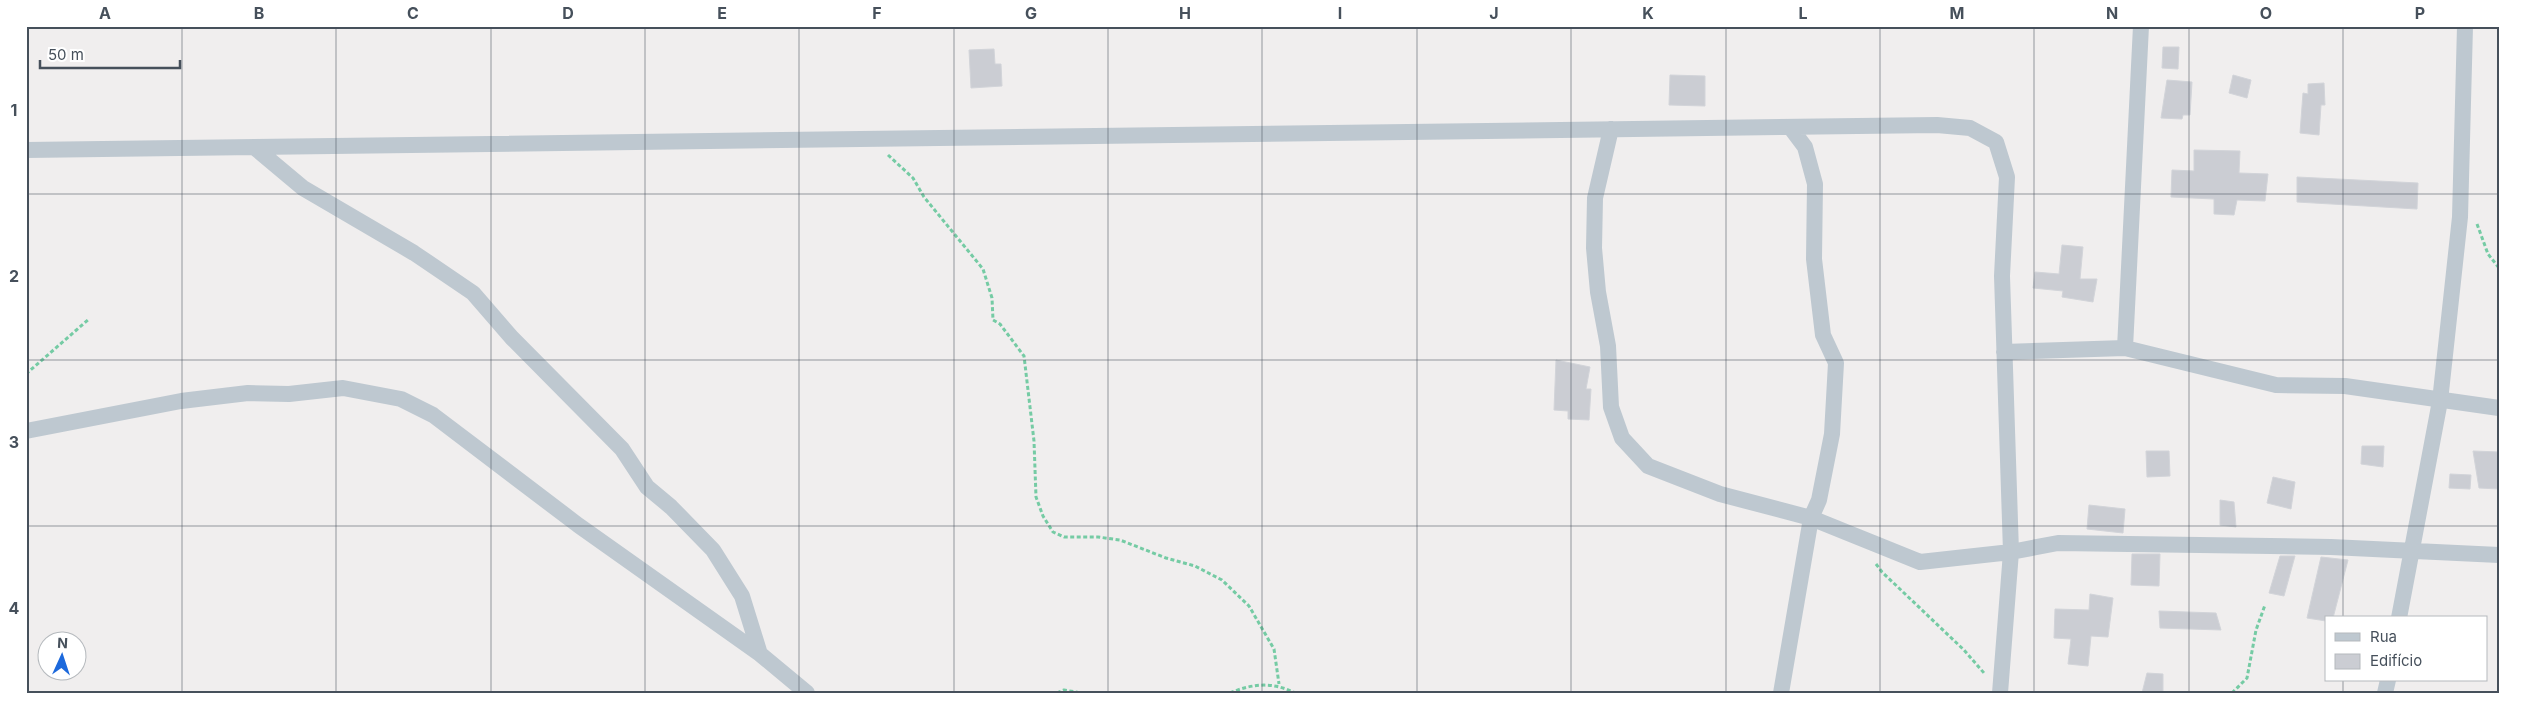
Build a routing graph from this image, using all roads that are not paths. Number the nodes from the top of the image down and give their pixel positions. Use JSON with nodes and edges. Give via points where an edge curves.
{"nodes":[{"id":1,"x":2141,"y":26,"type":"edge"},
{"id":2,"x":2465,"y":26,"type":"edge"},
{"id":3,"x":1790,"y":127,"type":"junction"},
{"id":4,"x":1611,"y":130,"type":"junction"},
{"id":5,"x":254,"y":147,"type":"junction"},
{"id":6,"x":26,"y":150,"type":"edge"},
{"id":7,"x":2125,"y":348,"type":"junction"},
{"id":8,"x":2004,"y":352,"type":"junction"},
{"id":9,"x":2440,"y":401,"type":"junction"},
{"id":10,"x":2499,"y":408,"type":"edge"},
{"id":11,"x":26,"y":431,"type":"edge"},
{"id":12,"x":1811,"y":518,"type":"junction"},
{"id":13,"x":2411,"y":551,"type":"junction"},
{"id":14,"x":2011,"y":552,"type":"junction"},
{"id":15,"x":2499,"y":555,"type":"edge"},
{"id":16,"x":2399,"y":616,"type":"edge"},
{"id":17,"x":760,"y":654,"type":"junction"},
{"id":18,"x":2000,"y":692,"type":"edge"},
{"id":19,"x":807,"y":693,"type":"edge"},
{"id":20,"x":1781,"y":693,"type":"edge"}],
"edges":[{"from":1,"to":7,"type":"street"},
{"from":2,"to":9,"type":"street","via":[[2460,217]]},
{"from":3,"to":4,"type":"street"},
{"from":3,"to":8,"type":"street","via":[[1937,125],[1970,128],[1996,142],[2006,177],[2002,276]]},
{"from":3,"to":12,"type":"street","via":[[1806,147],[1815,184],[1814,259],[1823,335],[1836,363],[1832,434],[1819,500]]},
{"from":4,"to":5,"type":"street"},
{"from":4,"to":12,"type":"street","via":[[1595,198],[1594,248],[1608,346],[1611,407],[1622,438],[1648,466],[1720,494]]},
{"from":5,"to":6,"type":"street"},
{"from":5,"to":17,"type":"street","via":[[303,188],[414,253],[473,293],[512,338],[622,449],[646,487],[671,507],[713,550],[742,596]]},
{"from":7,"to":8,"type":"street"},
{"from":7,"to":9,"type":"street","via":[[2276,385],[2345,386]]},
{"from":8,"to":14,"type":"street"},
{"from":9,"to":10,"type":"street"},
{"from":9,"to":13,"type":"street"},
{"from":11,"to":17,"type":"street","via":[[181,401],[248,393],[289,394],[343,388],[401,399],[433,415],[578,525]]},
{"from":12,"to":14,"type":"street","via":[[1920,562]]},
{"from":12,"to":20,"type":"street"},
{"from":13,"to":14,"type":"street","via":[[2058,543]]},
{"from":13,"to":15,"type":"street"},
{"from":13,"to":16,"type":"street"},
{"from":14,"to":18,"type":"street"},
{"from":17,"to":19,"type":"street"}]}
